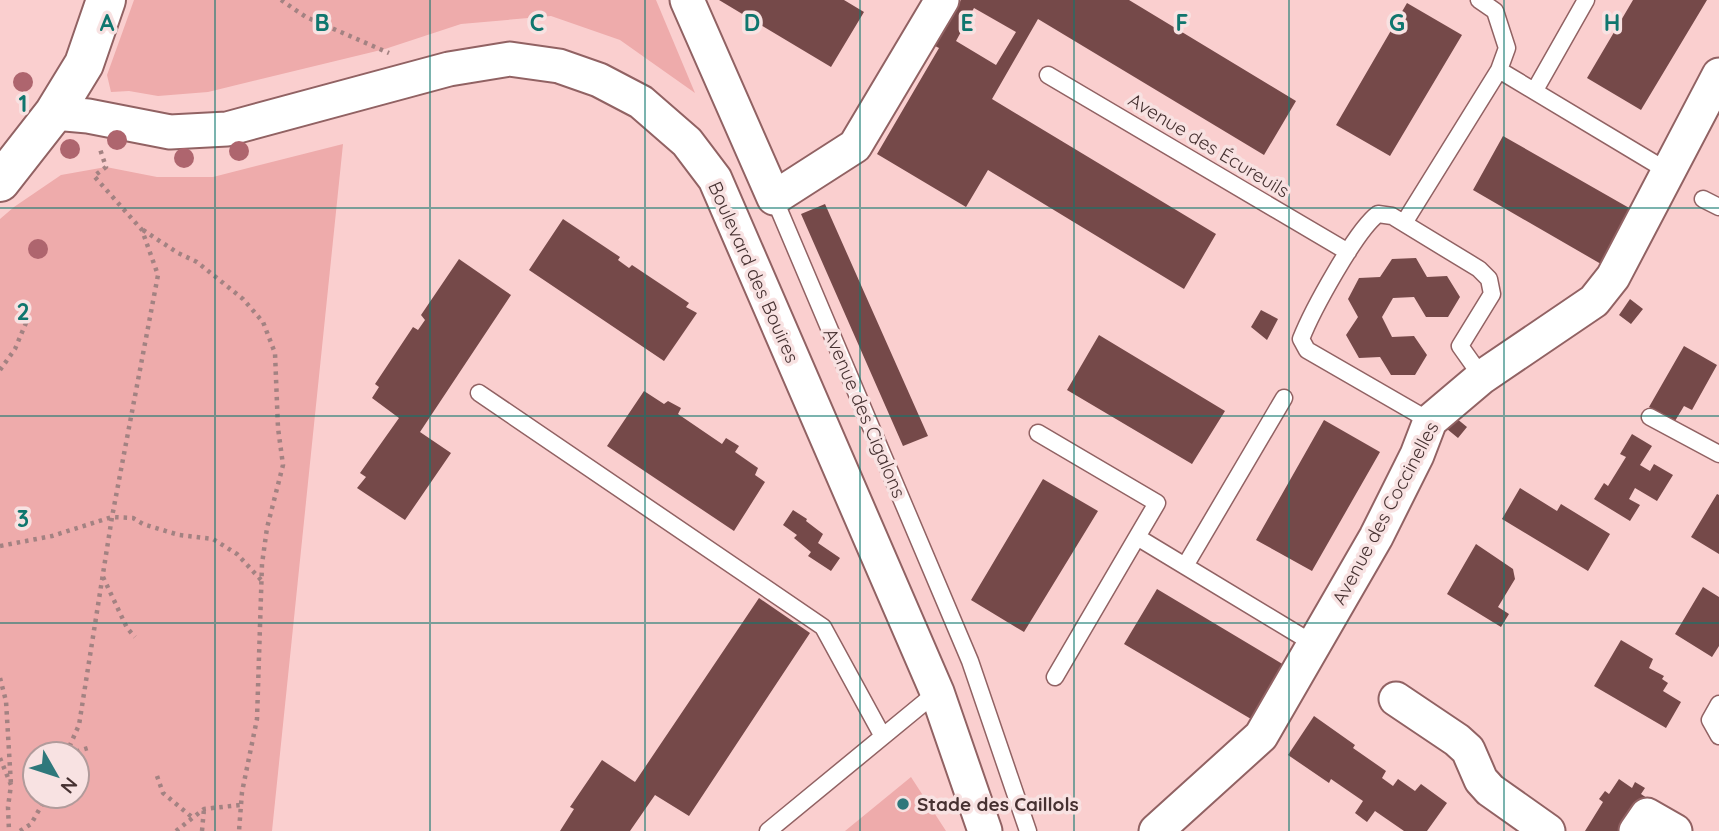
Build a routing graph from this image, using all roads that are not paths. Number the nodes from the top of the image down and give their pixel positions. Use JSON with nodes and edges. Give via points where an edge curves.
{"nodes":[{"id":1,"x":106,"y":0,"type":"edge"},
{"id":2,"x":687,"y":0,"type":"edge"},
{"id":3,"x":1479,"y":0,"type":"edge"},
{"id":4,"x":1586,"y":0,"type":"edge"},
{"id":5,"x":933,"y":3,"type":"edge"},
{"id":6,"x":1499,"y":70,"type":"junction"},
{"id":7,"x":1048,"y":75,"type":"dead end"},
{"id":8,"x":1719,"y":75,"type":"edge"},
{"id":9,"x":1535,"y":90,"type":"junction"},
{"id":10,"x":54,"y":113,"type":"junction"},
{"id":11,"x":1669,"y":172,"type":"junction"},
{"id":12,"x":0,"y":182,"type":"edge"},
{"id":13,"x":774,"y":198,"type":"junction"},
{"id":14,"x":1703,"y":199,"type":"dead end"},
{"id":15,"x":1719,"y":207,"type":"edge"},
{"id":16,"x":1405,"y":223,"type":"junction"},
{"id":17,"x":1348,"y":252,"type":"junction"},
{"id":18,"x":1482,"y":377,"type":"junction"},
{"id":19,"x":479,"y":393,"type":"dead end"},
{"id":20,"x":1284,"y":398,"type":"dead end"},
{"id":21,"x":1650,"y":417,"type":"dead end"},
{"id":22,"x":1430,"y":421,"type":"junction"},
{"id":23,"x":1038,"y":433,"type":"dead end"},
{"id":24,"x":1719,"y":454,"type":"edge"},
{"id":25,"x":1137,"y":537,"type":"junction"},
{"id":26,"x":1185,"y":566,"type":"junction"},
{"id":27,"x":1314,"y":644,"type":"junction"},
{"id":28,"x":1055,"y":677,"type":"dead end"},
{"id":29,"x":937,"y":692,"type":"junction"},
{"id":30,"x":1396,"y":699,"type":"dead end"},
{"id":31,"x":1719,"y":704,"type":"edge"},
{"id":32,"x":882,"y":735,"type":"junction"},
{"id":33,"x":1719,"y":736,"type":"edge"},
{"id":34,"x":768,"y":831,"type":"edge"},
{"id":35,"x":985,"y":831,"type":"edge"},
{"id":36,"x":1028,"y":831,"type":"edge"},
{"id":37,"x":1156,"y":831,"type":"edge"},
{"id":38,"x":1548,"y":831,"type":"edge"},
{"id":39,"x":1636,"y":831,"type":"edge"},
{"id":40,"x":1675,"y":831,"type":"edge"}],
"edges":[{"from":1,"to":10,"type":"street","via":[[84,64]]},
{"from":2,"to":13,"type":"street","name":"Avenue des Cigalons"},
{"from":3,"to":6,"type":"lane","via":[[1495,11],[1507,48]]},
{"from":4,"to":9,"type":"lane"},
{"from":5,"to":13,"type":"street","via":[[855,146]]},
{"from":6,"to":9,"type":"lane"},
{"from":6,"to":16,"type":"lane"},
{"from":7,"to":17,"type":"lane","name":"Avenue des Écureuils"},
{"from":8,"to":11,"type":"street","name":"Avenue des Coccinelles"},
{"from":9,"to":11,"type":"lane"},
{"from":10,"to":12,"type":"street"},
{"from":10,"to":29,"type":"street","name":"Boulevard des Bouires","via":[[170,132],[227,129],[449,69],[510,59],[559,66],[641,102],[687,142],[715,179]]},
{"from":11,"to":18,"type":"street","name":"Avenue des Coccinelles","via":[[1613,277],[1594,301]]},
{"from":13,"to":36,"type":"lane","name":"Avenue des Cigalons","via":[[970,661]]},
{"from":14,"to":15,"type":"lane"},
{"from":16,"to":17,"type":"lane","via":[[1378,214],[1367,222]]},
{"from":16,"to":18,"type":"lane","via":[[1489,279],[1492,294],[1460,346]]},
{"from":17,"to":22,"type":"lane","via":[[1301,338],[1307,350]]},
{"from":18,"to":22,"type":"street","name":"Avenue des Coccinelles"},
{"from":19,"to":32,"type":"lane","via":[[823,627]]},
{"from":20,"to":26,"type":"lane"},
{"from":21,"to":24,"type":"lane"},
{"from":22,"to":27,"type":"street","name":"Avenue des Coccinelles","via":[[1376,537]]},
{"from":23,"to":25,"type":"lane","via":[[1157,503]]},
{"from":25,"to":26,"type":"lane"},
{"from":25,"to":28,"type":"lane"},
{"from":26,"to":27,"type":"lane"},
{"from":27,"to":37,"type":"street","name":"Avenue des Coccinelles","via":[[1261,736]]},
{"from":29,"to":32,"type":"lane"},
{"from":29,"to":35,"type":"street","name":"Boulevard des Bouires"},
{"from":30,"to":38,"type":"street","via":[[1457,740],[1468,750],[1490,790]]},
{"from":31,"to":33,"type":"lane","via":[[1710,720]]},
{"from":32,"to":34,"type":"lane"},
{"from":39,"to":40,"type":"street","via":[[1647,815]]}]}
